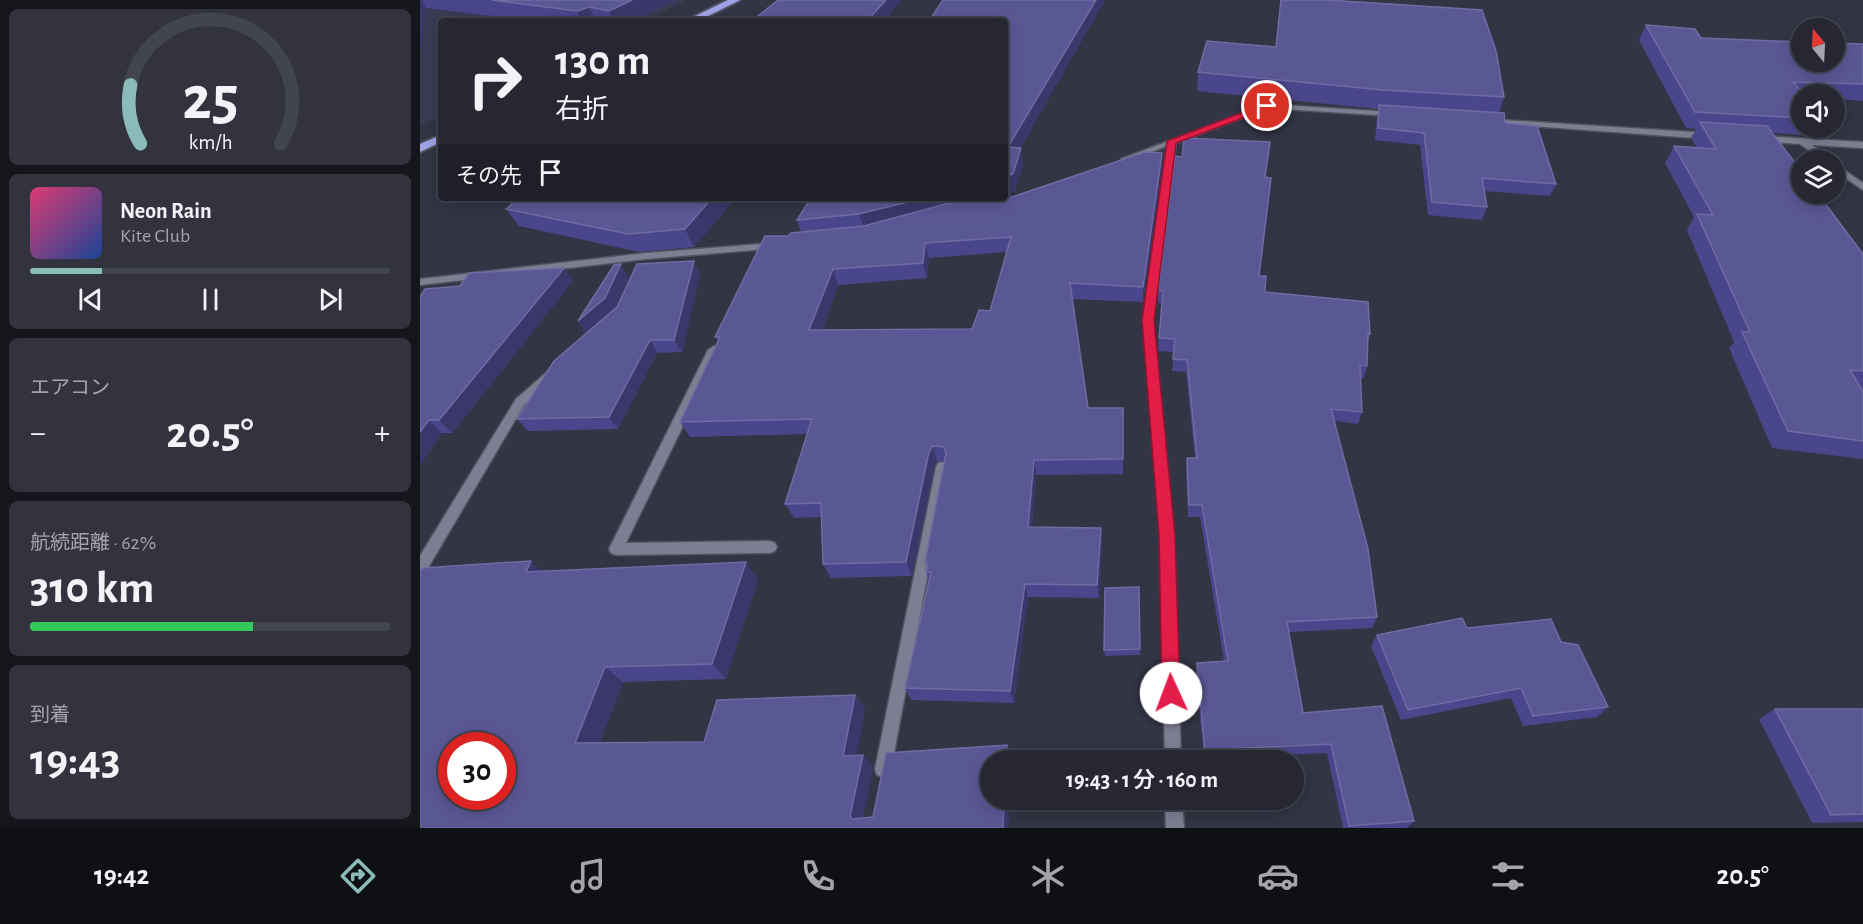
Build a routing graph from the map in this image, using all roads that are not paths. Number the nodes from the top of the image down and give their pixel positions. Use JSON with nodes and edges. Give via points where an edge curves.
{"nodes":[{"id":1,"x":735,"y":0,"type":"edge"},
{"id":2,"x":696,"y":18,"type":"edge"},
{"id":3,"x":1398,"y":115,"type":"edge"},
{"id":4,"x":1481,"y":120,"type":"edge"},
{"id":5,"x":1719,"y":136,"type":"edge"},
{"id":6,"x":438,"y":139,"type":"edge"},
{"id":7,"x":1755,"y":139,"type":"edge"},
{"id":8,"x":1172,"y":141,"type":"junction"},
{"id":9,"x":1803,"y":142,"type":"junction"},
{"id":10,"x":1863,"y":145,"type":"edge"},
{"id":11,"x":420,"y":148,"type":"edge"},
{"id":12,"x":1814,"y":150,"type":"edge"},
{"id":13,"x":1119,"y":162,"type":"edge"},
{"id":14,"x":1845,"y":173,"type":"edge"},
{"id":15,"x":1863,"y":187,"type":"edge"},
{"id":16,"x":787,"y":245,"type":"edge"},
{"id":17,"x":420,"y":282,"type":"edge"},
{"id":18,"x":718,"y":341,"type":"edge"},
{"id":19,"x":561,"y":366,"type":"edge"},
{"id":20,"x":942,"y":467,"type":"edge"},
{"id":21,"x":770,"y":547,"type":"dead end"},
{"id":22,"x":420,"y":569,"type":"edge"},
{"id":23,"x":1173,"y":750,"type":"edge"},
{"id":24,"x":881,"y":781,"type":"edge"},
{"id":25,"x":1174,"y":810,"type":"edge"},
{"id":26,"x":1175,"y":828,"type":"edge"}],
"edges":[{"from":1,"to":2,"type":"highway"},
{"from":3,"to":8,"type":"street","via":[[1267,106]]},
{"from":4,"to":5,"type":"street"},
{"from":6,"to":11,"type":"highway"},
{"from":7,"to":9,"type":"street"},
{"from":8,"to":13,"type":"street"},
{"from":8,"to":23,"type":"street","via":[[1148,320],[1167,535]]},
{"from":9,"to":10,"type":"street"},
{"from":9,"to":12,"type":"street"},
{"from":14,"to":15,"type":"street"},
{"from":16,"to":17,"type":"street","via":[[762,252]]},
{"from":18,"to":21,"type":"street","via":[[616,549]]},
{"from":19,"to":22,"type":"street","via":[[520,402]]},
{"from":20,"to":24,"type":"street"},
{"from":25,"to":26,"type":"street"}]}
